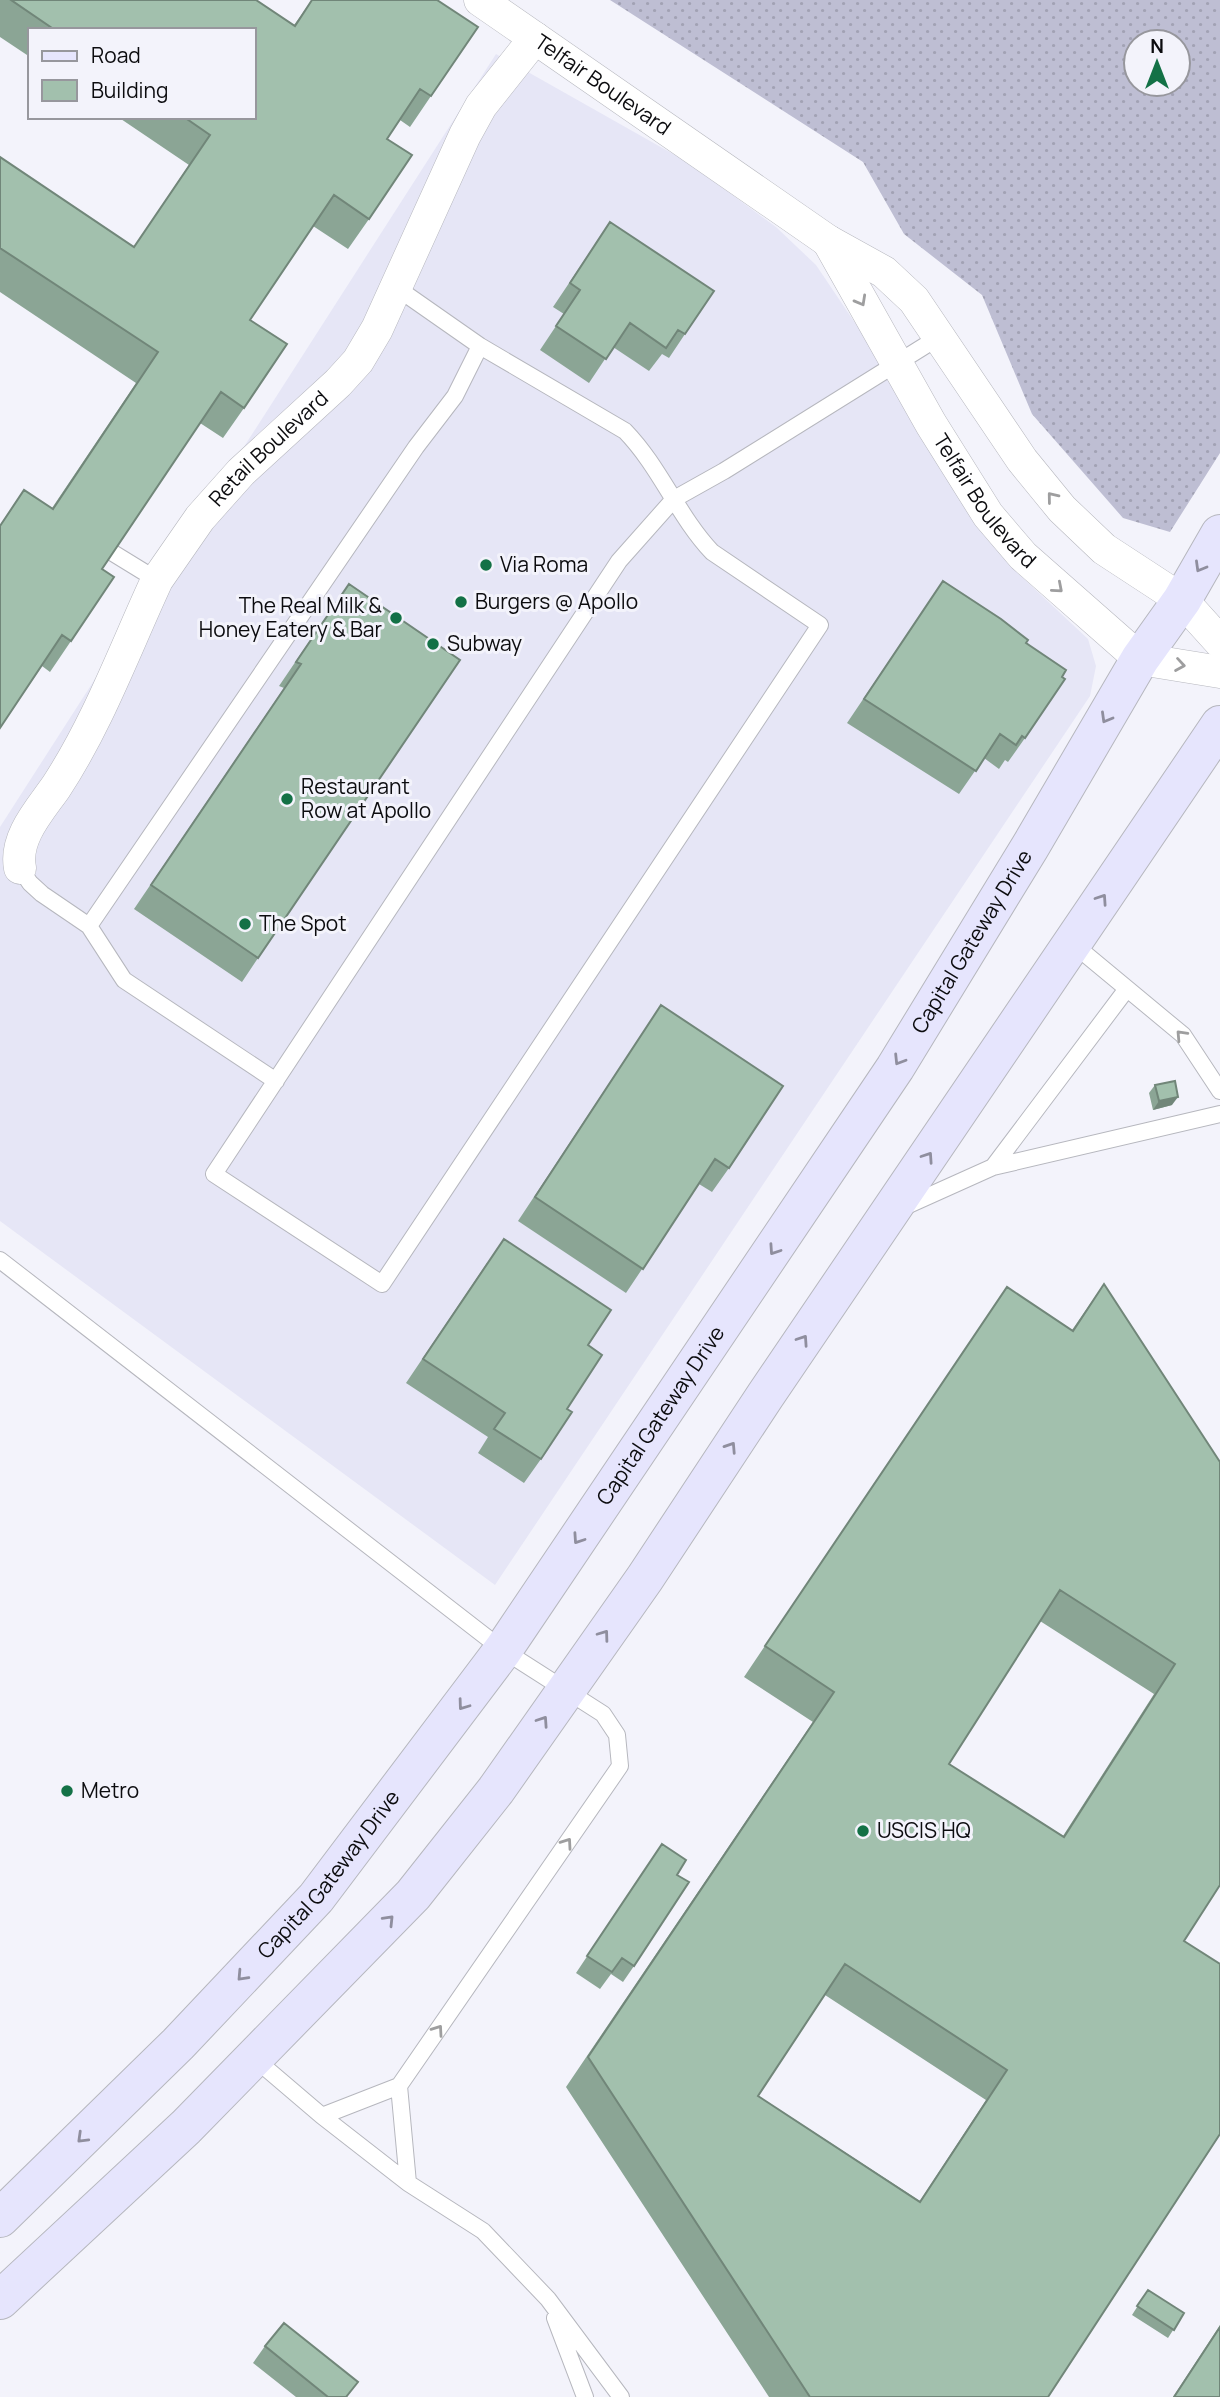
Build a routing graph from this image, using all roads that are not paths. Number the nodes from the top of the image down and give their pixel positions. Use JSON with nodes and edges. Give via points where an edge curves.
{"nodes":[{"id":1,"x":480,"y":0,"type":"edge"},
{"id":2,"x":535,"y":38,"type":"junction"},
{"id":3,"x":828,"y":241,"type":"junction"},
{"id":4,"x":397,"y":288,"type":"junction"},
{"id":5,"x":939,"y":337,"type":"junction"},
{"id":6,"x":480,"y":346,"type":"junction"},
{"id":7,"x":897,"y":364,"type":"junction"},
{"id":8,"x":674,"y":499,"type":"junction"},
{"id":9,"x":1220,"y":534,"type":"edge"},
{"id":10,"x":113,"y":553,"type":"edge"},
{"id":11,"x":157,"y":580,"type":"junction"},
{"id":12,"x":1182,"y":600,"type":"junction"},
{"id":13,"x":1220,"y":642,"type":"edge"},
{"id":14,"x":1140,"y":659,"type":"junction"},
{"id":15,"x":1220,"y":672,"type":"edge"},
{"id":16,"x":1220,"y":725,"type":"edge"},
{"id":17,"x":20,"y":868,"type":"joint"},
{"id":18,"x":89,"y":926,"type":"junction"},
{"id":19,"x":1072,"y":943,"type":"junction"},
{"id":20,"x":1126,"y":990,"type":"junction"},
{"id":21,"x":276,"y":1081,"type":"junction"},
{"id":22,"x":1220,"y":1091,"type":"edge"},
{"id":23,"x":1220,"y":1114,"type":"edge"},
{"id":24,"x":993,"y":1167,"type":"junction"},
{"id":25,"x":890,"y":1214,"type":"junction"},
{"id":26,"x":0,"y":1260,"type":"edge"},
{"id":27,"x":503,"y":1650,"type":"junction"},
{"id":28,"x":564,"y":1690,"type":"junction"},
{"id":29,"x":254,"y":2058,"type":"junction"},
{"id":30,"x":399,"y":2086,"type":"junction"},
{"id":31,"x":322,"y":2116,"type":"junction"},
{"id":32,"x":408,"y":2183,"type":"junction"},
{"id":33,"x":3,"y":2215,"type":"edge"},
{"id":34,"x":0,"y":2300,"type":"edge"},
{"id":35,"x":548,"y":2300,"type":"junction"},
{"id":36,"x":585,"y":2397,"type":"edge"},
{"id":37,"x":621,"y":2397,"type":"edge"}],
"edges":[{"from":1,"to":2,"type":"street","name":"Telfair Boulevard"},
{"from":2,"to":3,"type":"street","name":"Telfair Boulevard"},
{"from":2,"to":4,"type":"street","name":"Retail Boulevard","via":[[481,106]]},
{"from":3,"to":5,"type":"street","name":"Telfair Boulevard","via":[[895,280]]},
{"from":3,"to":7,"type":"street","name":"Telfair Boulevard","one_way":true},
{"from":4,"to":6,"type":"lane"},
{"from":4,"to":11,"type":"street","name":"Retail Boulevard","via":[[358,361],[241,472],[200,518]]},
{"from":5,"to":7,"type":"lane"},
{"from":12,"to":5,"type":"street","name":"Telfair Boulevard","one_way":true,"via":[[1104,549],[1062,509],[1022,460]]},
{"from":6,"to":8,"type":"lane","via":[[625,431]]},
{"from":6,"to":18,"type":"lane","via":[[455,397],[416,447]]},
{"from":7,"to":8,"type":"lane"},
{"from":7,"to":14,"type":"street","name":"Telfair Boulevard","one_way":true,"via":[[988,515],[1023,556]]},
{"from":8,"to":21,"type":"lane","via":[[618,561]]},
{"from":8,"to":21,"type":"lane","via":[[712,552],[820,625],[382,1284],[214,1174]]},
{"from":9,"to":12,"type":"street","name":"Capital Gateway Drive","one_way":true},
{"from":10,"to":11,"type":"lane"},
{"from":11,"to":17,"type":"street","name":"Retail Boulevard","via":[[92,724],[27,829],[18,858]]},
{"from":12,"to":13,"type":"street","name":"Telfair Boulevard"},
{"from":12,"to":14,"type":"street","name":"Capital Gateway Drive"},
{"from":14,"to":15,"type":"street","one_way":true},
{"from":14,"to":27,"type":"street","name":"Capital Gateway Drive","one_way":true,"via":[[895,1068]]},
{"from":19,"to":16,"type":"street","one_way":true},
{"from":17,"to":18,"type":"lane","via":[[42,894]]},
{"from":18,"to":21,"type":"lane","via":[[124,981]]},
{"from":19,"to":20,"type":"lane"},
{"from":25,"to":19,"type":"street","one_way":true},
{"from":22,"to":20,"type":"lane","one_way":true,"via":[[1183,1035]]},
{"from":20,"to":24,"type":"lane"},
{"from":23,"to":24,"type":"lane"},
{"from":24,"to":25,"type":"lane"},
{"from":28,"to":25,"type":"street","one_way":true,"via":[[645,1578]]},
{"from":26,"to":27,"type":"lane"},
{"from":27,"to":28,"type":"lane"},
{"from":27,"to":33,"type":"street","name":"Capital Gateway Drive","one_way":true,"via":[[316,1898],[178,2044]]},
{"from":29,"to":28,"type":"street","one_way":true,"via":[[413,1895],[496,1790]]},
{"from":30,"to":28,"type":"lane","one_way":true,"via":[[620,1766],[617,1735],[603,1714]]},
{"from":29,"to":31,"type":"lane"},
{"from":29,"to":34,"type":"street"},
{"from":30,"to":31,"type":"lane"},
{"from":30,"to":32,"type":"lane"},
{"from":31,"to":32,"type":"lane"},
{"from":32,"to":35,"type":"lane","via":[[483,2231]]},
{"from":35,"to":36,"type":"lane"},
{"from":35,"to":37,"type":"lane"}]}
